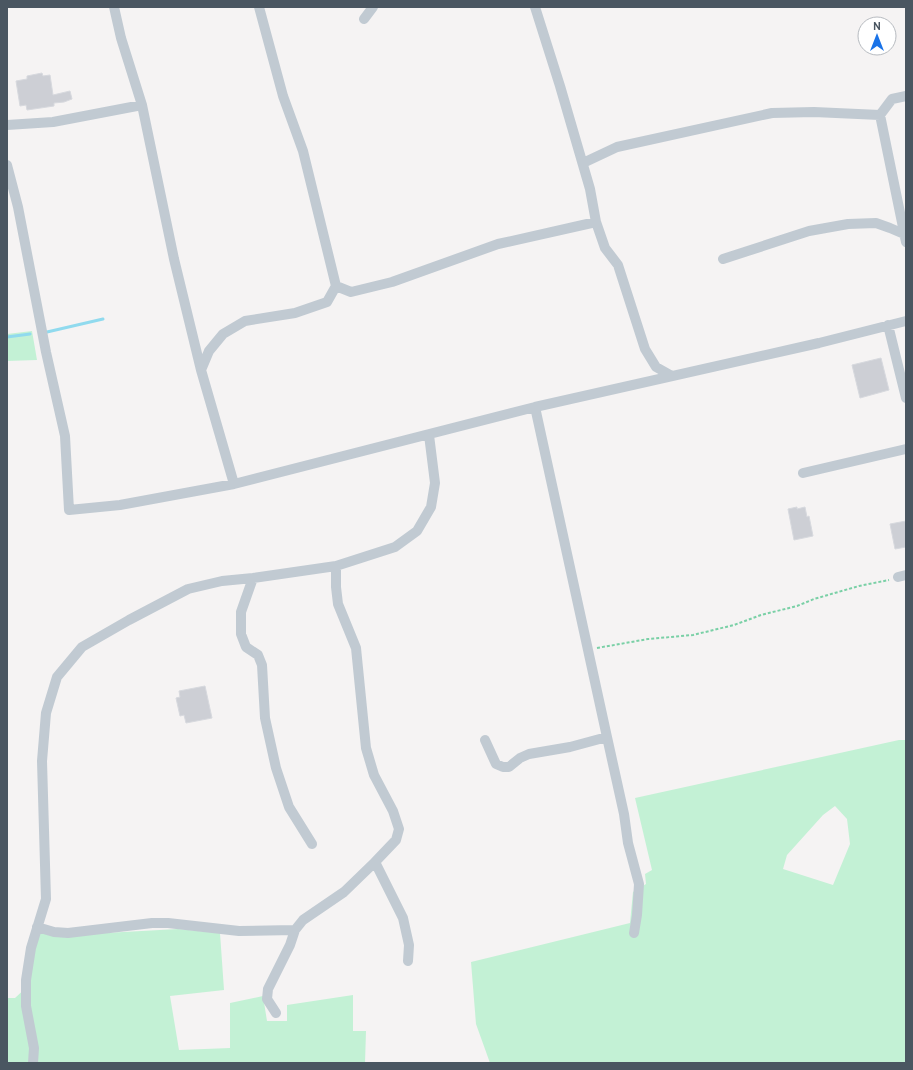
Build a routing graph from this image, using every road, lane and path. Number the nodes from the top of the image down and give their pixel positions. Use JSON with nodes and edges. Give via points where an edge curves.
{"nodes":[{"id":1,"x":114,"y":7,"type":"edge"},
{"id":2,"x":259,"y":7,"type":"edge"},
{"id":3,"x":373,"y":7,"type":"edge"},
{"id":4,"x":535,"y":7,"type":"edge"},
{"id":5,"x":364,"y":19,"type":"dead end"},
{"id":6,"x":906,"y":96,"type":"edge"},
{"id":7,"x":142,"y":105,"type":"junction"},
{"id":8,"x":880,"y":115,"type":"junction"},
{"id":9,"x":7,"y":125,"type":"edge"},
{"id":10,"x":582,"y":163,"type":"junction"},
{"id":11,"x":7,"y":165,"type":"edge"},
{"id":12,"x":596,"y":222,"type":"junction"},
{"id":13,"x":905,"y":238,"type":"edge"},
{"id":14,"x":723,"y":259,"type":"dead end"},
{"id":15,"x":336,"y":286,"type":"junction"},
{"id":16,"x":906,"y":321,"type":"edge"},
{"id":17,"x":888,"y":325,"type":"junction"},
{"id":18,"x":201,"y":370,"type":"junction"},
{"id":19,"x":672,"y":376,"type":"junction"},
{"id":20,"x":906,"y":398,"type":"edge"},
{"id":21,"x":535,"y":407,"type":"junction"},
{"id":22,"x":428,"y":434,"type":"junction"},
{"id":23,"x":906,"y":449,"type":"edge"},
{"id":24,"x":803,"y":473,"type":"dead end"},
{"id":25,"x":234,"y":484,"type":"junction"},
{"id":26,"x":336,"y":566,"type":"junction"},
{"id":27,"x":902,"y":576,"type":"edge"},
{"id":28,"x":253,"y":578,"type":"junction"},
{"id":29,"x":588,"y":650,"type":"junction"},
{"id":30,"x":608,"y":737,"type":"junction"},
{"id":31,"x":484,"y":740,"type":"dead end"},
{"id":32,"x":312,"y":844,"type":"dead end"},
{"id":33,"x":375,"y":862,"type":"junction"},
{"id":34,"x":37,"y":927,"type":"junction"},
{"id":35,"x":295,"y":930,"type":"junction"},
{"id":36,"x":634,"y":933,"type":"dead end"},
{"id":37,"x":408,"y":961,"type":"dead end"},
{"id":38,"x":276,"y":1013,"type":"dead end"},
{"id":39,"x":33,"y":1062,"type":"edge"}],
"edges":[{"from":1,"to":7,"type":"street"},
{"from":2,"to":15,"type":"street","via":[[283,96],[303,151]]},
{"from":3,"to":5,"type":"street"},
{"from":4,"to":10,"type":"street"},
{"from":6,"to":8,"type":"street","via":[[892,99]]},
{"from":7,"to":9,"type":"street","via":[[53,122]]},
{"from":7,"to":18,"type":"street","via":[[174,259]]},
{"from":8,"to":10,"type":"street","via":[[814,112],[772,114],[617,147]]},
{"from":8,"to":13,"type":"street"},
{"from":10,"to":12,"type":"street"},
{"from":11,"to":25,"type":"street","via":[[65,436],[69,510],[120,505]]},
{"from":12,"to":15,"type":"street","via":[[498,244],[392,282],[351,292]]},
{"from":12,"to":19,"type":"street","via":[[606,248],[618,265],[645,349],[656,367]]},
{"from":13,"to":14,"type":"street","via":[[876,223],[848,224],[808,231]]},
{"from":15,"to":18,"type":"street","via":[[326,302],[295,313],[245,321],[224,334],[209,351]]},
{"from":16,"to":17,"type":"street"},
{"from":17,"to":19,"type":"street"},
{"from":17,"to":20,"type":"street"},
{"from":18,"to":25,"type":"street"},
{"from":19,"to":21,"type":"street"},
{"from":21,"to":22,"type":"street"},
{"from":21,"to":29,"type":"street"},
{"from":22,"to":25,"type":"street"},
{"from":22,"to":26,"type":"street","via":[[435,483],[431,507],[417,531],[395,547]]},
{"from":23,"to":24,"type":"street"},
{"from":26,"to":28,"type":"street"},
{"from":26,"to":33,"type":"street","via":[[338,604],[356,648],[366,748],[374,775],[393,811],[399,829],[396,840]]},
{"from":27,"to":29,"type":"path","via":[[859,586],[734,625],[693,635],[648,639]]},
{"from":28,"to":32,"type":"street","via":[[241,612],[241,634],[246,647],[258,655],[262,665],[265,718],[276,768],[289,807]]},
{"from":28,"to":34,"type":"street","via":[[222,581],[188,589],[82,647],[57,677],[46,713],[42,761],[46,899]]},
{"from":29,"to":30,"type":"street"},
{"from":30,"to":31,"type":"street","via":[[529,754],[509,767],[496,764]]},
{"from":30,"to":36,"type":"street","via":[[628,843],[639,884]]},
{"from":33,"to":35,"type":"street","via":[[344,892],[303,920]]},
{"from":33,"to":37,"type":"street","via":[[403,918],[409,945]]},
{"from":34,"to":35,"type":"street","via":[[68,933],[168,923],[239,931]]},
{"from":34,"to":39,"type":"street","via":[[26,980],[26,1006],[34,1048]]},
{"from":35,"to":38,"type":"street","via":[[268,989],[267,998]]}]}
